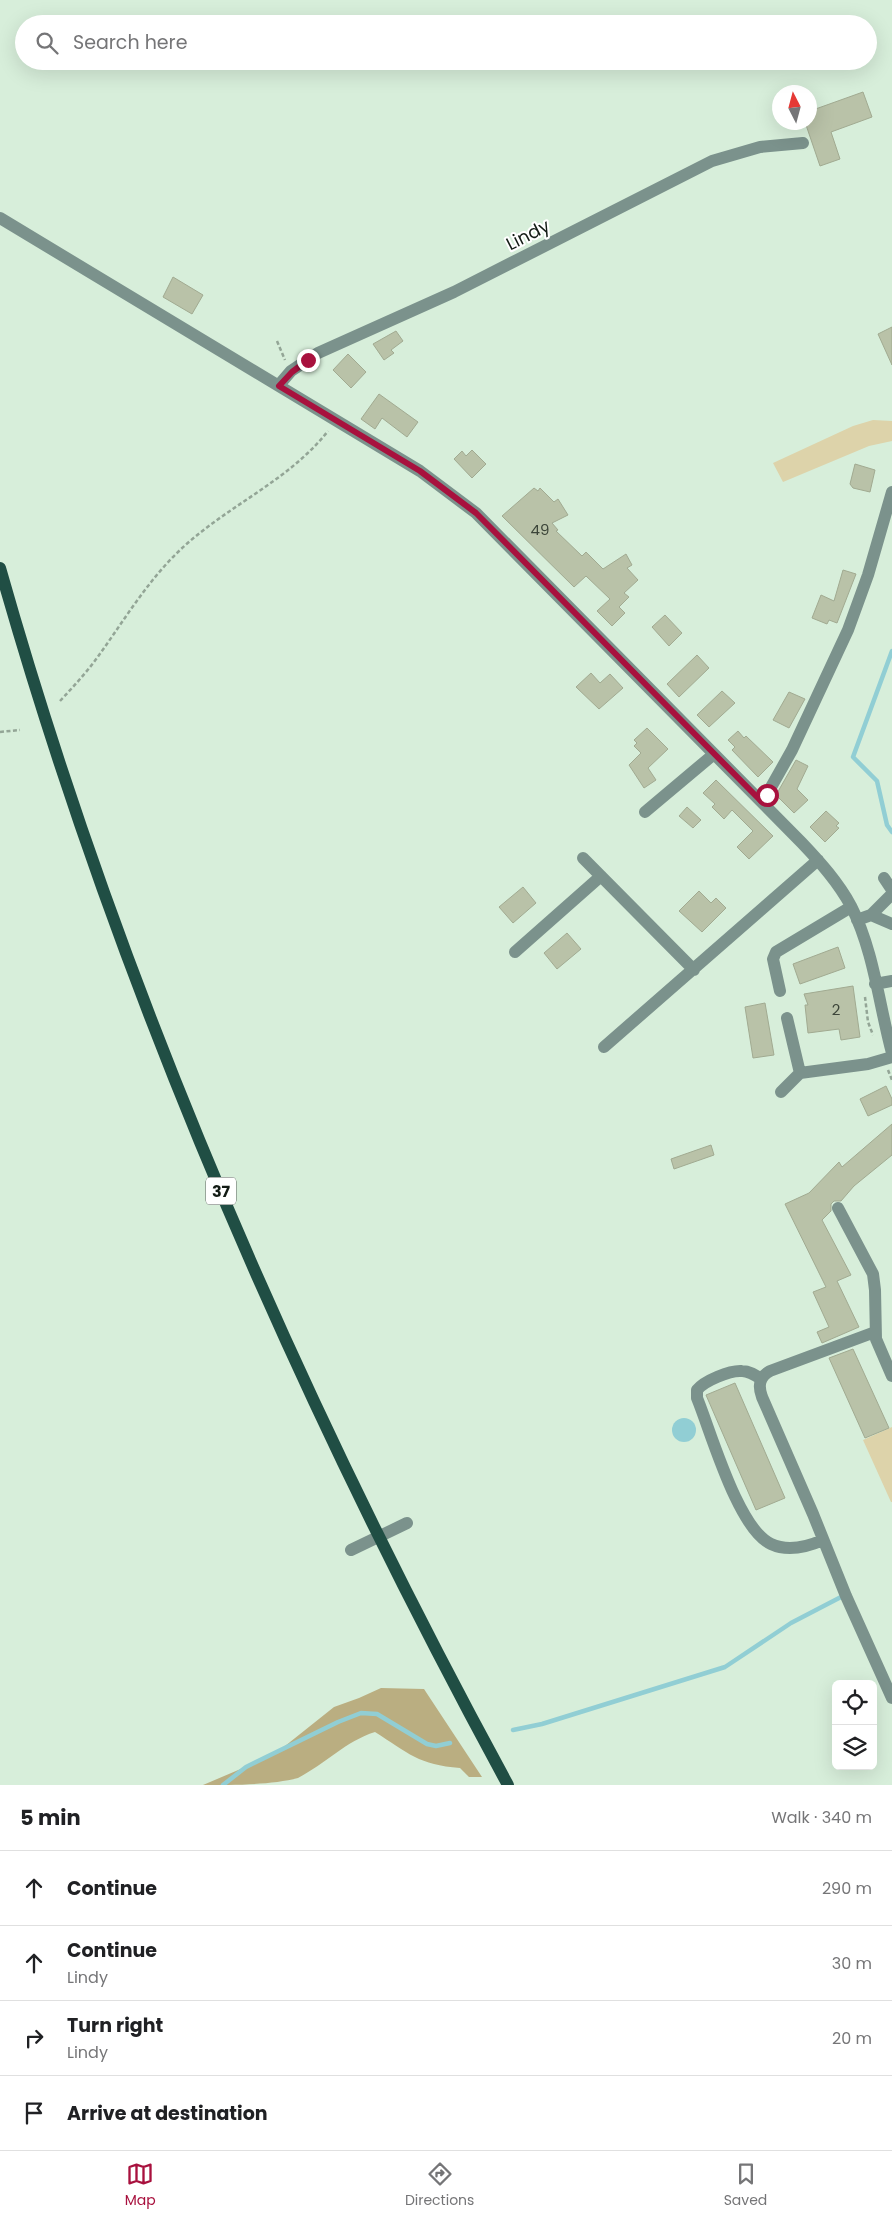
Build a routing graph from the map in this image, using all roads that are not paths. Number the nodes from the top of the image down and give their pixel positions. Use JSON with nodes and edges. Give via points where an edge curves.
{"nodes":[{"id":1,"x":803,"y":143,"type":"dead end"},
{"id":2,"x":0,"y":218,"type":"edge"},
{"id":3,"x":279,"y":386,"type":"junction"},
{"id":4,"x":892,"y":492,"type":"edge"},
{"id":5,"x":0,"y":568,"type":"edge"},
{"id":6,"x":714,"y":754,"type":"junction"},
{"id":7,"x":761,"y":801,"type":"junction"},
{"id":8,"x":645,"y":812,"type":"dead end"},
{"id":9,"x":583,"y":858,"type":"dead end"},
{"id":10,"x":818,"y":860,"type":"junction"},
{"id":11,"x":601,"y":876,"type":"junction"},
{"id":12,"x":884,"y":878,"type":"dead end"},
{"id":13,"x":892,"y":890,"type":"edge"},
{"id":14,"x":892,"y":894,"type":"edge"},
{"id":15,"x":851,"y":906,"type":"junction"},
{"id":16,"x":871,"y":915,"type":"junction"},
{"id":17,"x":857,"y":920,"type":"junction"},
{"id":18,"x":892,"y":924,"type":"edge"},
{"id":19,"x":515,"y":952,"type":"dead end"},
{"id":20,"x":694,"y":970,"type":"junction"},
{"id":21,"x":892,"y":981,"type":"edge"},
{"id":22,"x":876,"y":984,"type":"junction"},
{"id":23,"x":780,"y":991,"type":"dead end"},
{"id":24,"x":787,"y":1018,"type":"dead end"},
{"id":25,"x":604,"y":1047,"type":"dead end"},
{"id":26,"x":892,"y":1053,"type":"edge"},
{"id":27,"x":892,"y":1057,"type":"edge"},
{"id":28,"x":800,"y":1073,"type":"junction"},
{"id":29,"x":781,"y":1092,"type":"dead end"},
{"id":30,"x":838,"y":1208,"type":"dead end"},
{"id":31,"x":874,"y":1332,"type":"junction"},
{"id":32,"x":891,"y":1374,"type":"edge"},
{"id":33,"x":761,"y":1379,"type":"junction"},
{"id":34,"x":407,"y":1523,"type":"dead end"},
{"id":35,"x":379,"y":1537,"type":"junction"},
{"id":36,"x":823,"y":1540,"type":"junction"},
{"id":37,"x":350,"y":1550,"type":"dead end"},
{"id":38,"x":892,"y":1698,"type":"edge"},
{"id":39,"x":508,"y":1785,"type":"edge"}],
"edges":[{"from":1,"to":3,"type":"street","name":"Lindy","via":[[760,147],[712,161],[454,292],[318,353],[289,374]]},
{"from":2,"to":3,"type":"street"},
{"from":3,"to":6,"type":"street","via":[[427,476],[476,513]]},
{"from":4,"to":7,"type":"street","via":[[848,630],[792,750]]},
{"from":5,"to":35,"type":"main road","number":"37","via":[[72,798],[158,1036],[280,1328]]},
{"from":6,"to":7,"type":"street"},
{"from":6,"to":8,"type":"street"},
{"from":7,"to":10,"type":"street"},
{"from":9,"to":11,"type":"street"},
{"from":10,"to":15,"type":"street"},
{"from":10,"to":20,"type":"street"},
{"from":11,"to":19,"type":"street"},
{"from":11,"to":20,"type":"street"},
{"from":12,"to":13,"type":"street"},
{"from":14,"to":16,"type":"street"},
{"from":15,"to":17,"type":"street"},
{"from":15,"to":23,"type":"street","via":[[776,952],[773,959]]},
{"from":16,"to":17,"type":"street"},
{"from":16,"to":18,"type":"street"},
{"from":17,"to":22,"type":"street"},
{"from":20,"to":25,"type":"street"},
{"from":21,"to":22,"type":"street"},
{"from":22,"to":26,"type":"street"},
{"from":24,"to":28,"type":"street"},
{"from":27,"to":28,"type":"street","via":[[868,1064]]},
{"from":28,"to":29,"type":"street"},
{"from":30,"to":31,"type":"street","via":[[873,1274]]},
{"from":31,"to":32,"type":"street"},
{"from":31,"to":33,"type":"street","via":[[770,1371]]},
{"from":33,"to":36,"type":"street","via":[[762,1397]]},
{"from":33,"to":36,"type":"street","via":[[744,1371],[734,1371],[697,1390],[738,1505],[756,1532],[772,1545],[796,1548]]},
{"from":34,"to":35,"type":"street"},
{"from":35,"to":37,"type":"street"},
{"from":35,"to":39,"type":"main road","number":"37"},
{"from":36,"to":38,"type":"street"}]}
